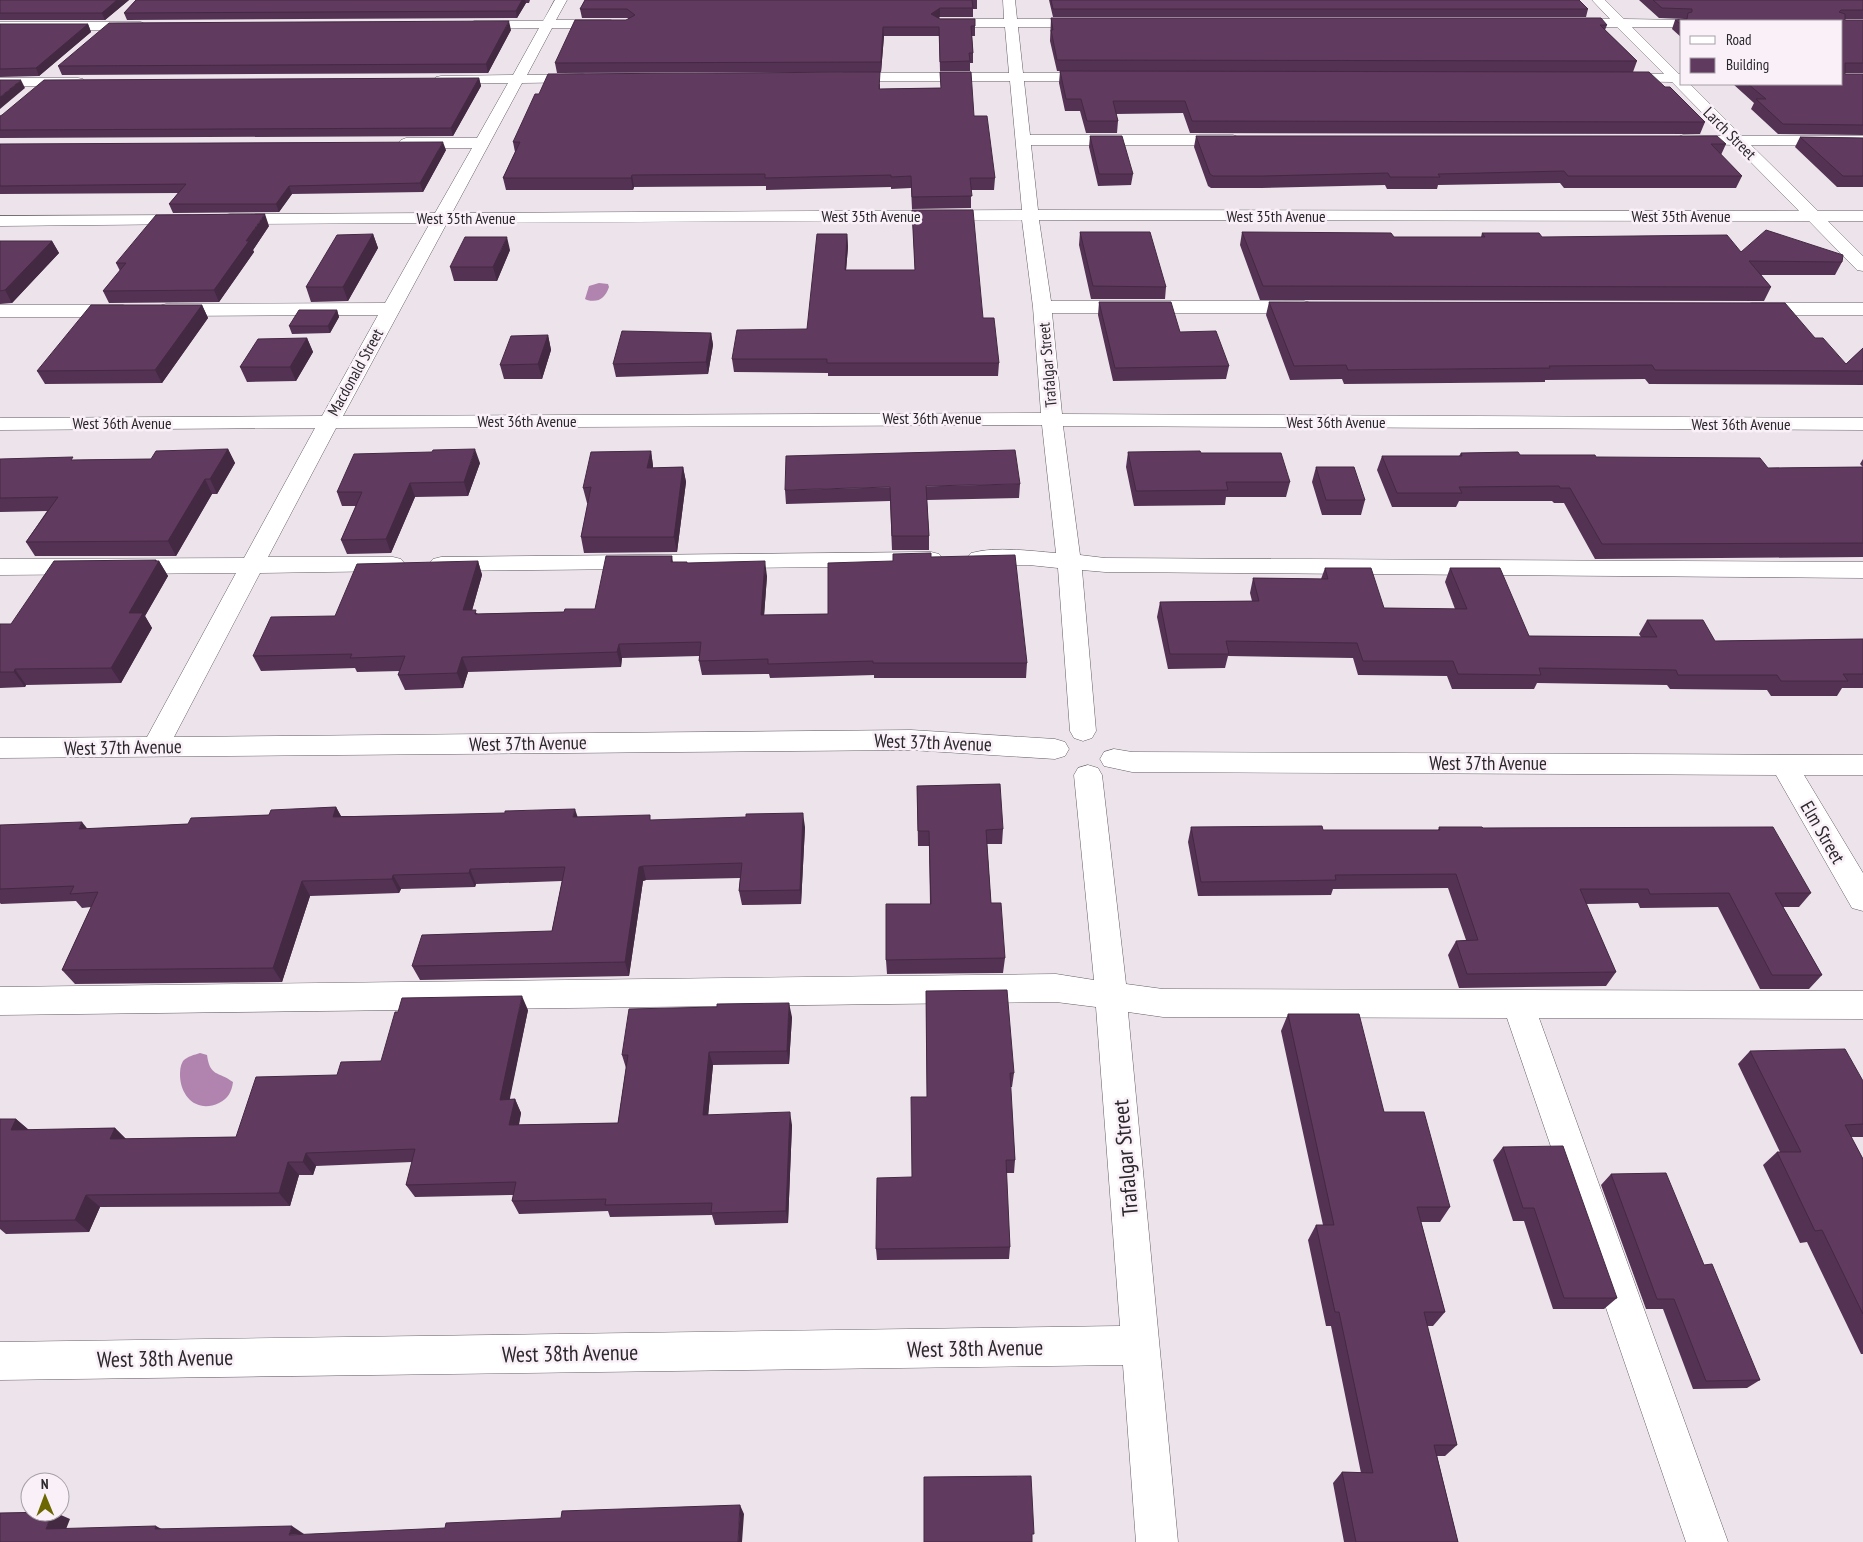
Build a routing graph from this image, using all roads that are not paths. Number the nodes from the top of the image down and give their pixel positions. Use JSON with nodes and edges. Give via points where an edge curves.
{"nodes":[{"id":1,"x":561,"y":0,"type":"edge"},
{"id":2,"x":1009,"y":0,"type":"edge"},
{"id":3,"x":1598,"y":0,"type":"edge"},
{"id":4,"x":124,"y":13,"type":"edge"},
{"id":5,"x":940,"y":23,"type":"edge"},
{"id":6,"x":1012,"y":23,"type":"junction"},
{"id":7,"x":1103,"y":23,"type":"edge"},
{"id":8,"x":1550,"y":23,"type":"edge"},
{"id":9,"x":1620,"y":23,"type":"junction"},
{"id":10,"x":1680,"y":23,"type":"edge"},
{"id":11,"x":548,"y":24,"type":"junction"},
{"id":12,"x":628,"y":24,"type":"edge"},
{"id":13,"x":458,"y":25,"type":"edge"},
{"id":14,"x":0,"y":26,"type":"edge"},
{"id":15,"x":109,"y":26,"type":"junction"},
{"id":16,"x":151,"y":26,"type":"edge"},
{"id":17,"x":95,"y":38,"type":"edge"},
{"id":18,"x":61,"y":67,"type":"edge"},
{"id":19,"x":828,"y":77,"type":"edge"},
{"id":20,"x":1018,"y":77,"type":"junction"},
{"id":21,"x":1111,"y":77,"type":"edge"},
{"id":22,"x":602,"y":78,"type":"edge"},
{"id":23,"x":1604,"y":78,"type":"edge"},
{"id":24,"x":1679,"y":78,"type":"edge"},
{"id":25,"x":517,"y":79,"type":"junction"},
{"id":26,"x":430,"y":80,"type":"edge"},
{"id":27,"x":0,"y":82,"type":"edge"},
{"id":28,"x":43,"y":82,"type":"junction"},
{"id":29,"x":95,"y":82,"type":"edge"},
{"id":30,"x":1686,"y":85,"type":"edge"},
{"id":31,"x":26,"y":96,"type":"edge"},
{"id":32,"x":1024,"y":140,"type":"junction"},
{"id":33,"x":1247,"y":140,"type":"edge"},
{"id":34,"x":1672,"y":140,"type":"edge"},
{"id":35,"x":1738,"y":140,"type":"junction"},
{"id":36,"x":1863,"y":141,"type":"edge"},
{"id":37,"x":482,"y":143,"type":"junction"},
{"id":38,"x":393,"y":144,"type":"edge"},
{"id":39,"x":1031,"y":216,"type":"junction"},
{"id":40,"x":1813,"y":216,"type":"junction"},
{"id":41,"x":1863,"y":216,"type":"edge"},
{"id":42,"x":440,"y":218,"type":"junction"},
{"id":43,"x":0,"y":221,"type":"edge"},
{"id":44,"x":1863,"y":266,"type":"edge"},
{"id":45,"x":1042,"y":307,"type":"junction"},
{"id":46,"x":1317,"y":307,"type":"edge"},
{"id":47,"x":390,"y":309,"type":"junction"},
{"id":48,"x":1734,"y":309,"type":"edge"},
{"id":49,"x":1863,"y":309,"type":"edge"},
{"id":50,"x":0,"y":311,"type":"edge"},
{"id":51,"x":1052,"y":419,"type":"junction"},
{"id":52,"x":328,"y":422,"type":"junction"},
{"id":53,"x":0,"y":424,"type":"edge"},
{"id":54,"x":1863,"y":424,"type":"edge"},
{"id":55,"x":1068,"y":562,"type":"junction"},
{"id":56,"x":253,"y":566,"type":"junction"},
{"id":57,"x":0,"y":567,"type":"edge"},
{"id":58,"x":1863,"y":570,"type":"edge"},
{"id":59,"x":1083,"y":731,"type":"junction"},
{"id":60,"x":155,"y":746,"type":"junction"},
{"id":61,"x":0,"y":748,"type":"edge"},
{"id":62,"x":1055,"y":749,"type":"junction"},
{"id":63,"x":1784,"y":765,"type":"junction"},
{"id":64,"x":1863,"y":765,"type":"edge"},
{"id":65,"x":1101,"y":767,"type":"junction"},
{"id":66,"x":1863,"y":899,"type":"edge"},
{"id":67,"x":1111,"y":995,"type":"junction"},
{"id":68,"x":0,"y":1001,"type":"edge"},
{"id":69,"x":1518,"y":1004,"type":"junction"},
{"id":70,"x":1863,"y":1005,"type":"edge"},
{"id":71,"x":1140,"y":1345,"type":"junction"},
{"id":72,"x":0,"y":1360,"type":"edge"},
{"id":73,"x":1157,"y":1542,"type":"edge"},
{"id":74,"x":1707,"y":1542,"type":"edge"}],
"edges":[{"from":1,"to":11,"type":"street","name":"Macdonald Street"},
{"from":2,"to":6,"type":"street","name":"Trafalgar Street"},
{"from":3,"to":9,"type":"street","name":"Larch Street"},
{"from":4,"to":15,"type":"street"},
{"from":5,"to":6,"type":"street"},
{"from":6,"to":7,"type":"street"},
{"from":6,"to":20,"type":"street","name":"Trafalgar Street"},
{"from":8,"to":9,"type":"street"},
{"from":9,"to":10,"type":"street"},
{"from":9,"to":24,"type":"street","name":"Larch Street"},
{"from":11,"to":12,"type":"street"},
{"from":11,"to":13,"type":"street"},
{"from":11,"to":25,"type":"street","name":"Macdonald Street"},
{"from":14,"to":15,"type":"street"},
{"from":15,"to":16,"type":"street"},
{"from":15,"to":17,"type":"street"},
{"from":18,"to":28,"type":"street"},
{"from":19,"to":20,"type":"street"},
{"from":20,"to":21,"type":"street"},
{"from":20,"to":32,"type":"street","name":"Trafalgar Street"},
{"from":22,"to":25,"type":"street"},
{"from":23,"to":24,"type":"street"},
{"from":25,"to":26,"type":"street"},
{"from":25,"to":37,"type":"street","name":"Macdonald Street"},
{"from":27,"to":28,"type":"street"},
{"from":28,"to":29,"type":"street"},
{"from":28,"to":31,"type":"street"},
{"from":30,"to":35,"type":"street","name":"Larch Street"},
{"from":32,"to":33,"type":"street"},
{"from":32,"to":39,"type":"street","name":"Trafalgar Street"},
{"from":34,"to":35,"type":"street"},
{"from":35,"to":36,"type":"street"},
{"from":35,"to":40,"type":"street","name":"Larch Street"},
{"from":37,"to":38,"type":"street"},
{"from":37,"to":42,"type":"street","name":"Macdonald Street"},
{"from":39,"to":40,"type":"street","name":"West 35th Avenue"},
{"from":39,"to":42,"type":"street","name":"West 35th Avenue"},
{"from":39,"to":45,"type":"street","name":"Trafalgar Street"},
{"from":40,"to":41,"type":"street","name":"West 35th Avenue"},
{"from":40,"to":44,"type":"street","name":"Larch Street"},
{"from":42,"to":43,"type":"street","name":"West 35th Avenue"},
{"from":42,"to":47,"type":"street","name":"Macdonald Street"},
{"from":45,"to":46,"type":"street"},
{"from":45,"to":51,"type":"street","name":"Trafalgar Street"},
{"from":47,"to":50,"type":"street"},
{"from":47,"to":52,"type":"street","name":"Macdonald Street"},
{"from":48,"to":49,"type":"street"},
{"from":51,"to":52,"type":"street","name":"West 36th Avenue"},
{"from":51,"to":54,"type":"street","name":"West 36th Avenue"},
{"from":51,"to":55,"type":"street","name":"Trafalgar Street"},
{"from":52,"to":53,"type":"street","name":"West 36th Avenue"},
{"from":52,"to":56,"type":"street","name":"Macdonald Street"},
{"from":55,"to":56,"type":"street","via":[[1029,558],[955,558]]},
{"from":55,"to":58,"type":"street","via":[[1115,565]]},
{"from":55,"to":59,"type":"street","name":"Trafalgar Street"},
{"from":56,"to":57,"type":"street"},
{"from":56,"to":60,"type":"street","name":"Macdonald Street"},
{"from":59,"to":62,"type":"street","via":[[1064,736]]},
{"from":59,"to":65,"type":"street","via":[[1107,740],[1114,749]]},
{"from":60,"to":61,"type":"street","name":"West 37th Avenue"},
{"from":60,"to":62,"type":"street","name":"West 37th Avenue","via":[[911,740]]},
{"from":62,"to":65,"type":"street","via":[[1064,768],[1076,773]]},
{"from":63,"to":64,"type":"street","name":"West 37th Avenue"},
{"from":63,"to":65,"type":"street","name":"West 37th Avenue","via":[[1132,762]]},
{"from":63,"to":66,"type":"street","name":"Elm Street"},
{"from":65,"to":67,"type":"street","name":"Trafalgar Street"},
{"from":67,"to":68,"type":"street","via":[[1056,988]]},
{"from":67,"to":69,"type":"street","via":[[1163,1003]]},
{"from":67,"to":71,"type":"street","name":"Trafalgar Street"},
{"from":69,"to":70,"type":"street"},
{"from":69,"to":74,"type":"street"},
{"from":71,"to":72,"type":"street","name":"West 38th Avenue"},
{"from":71,"to":73,"type":"street","name":"Trafalgar Street"}]}
